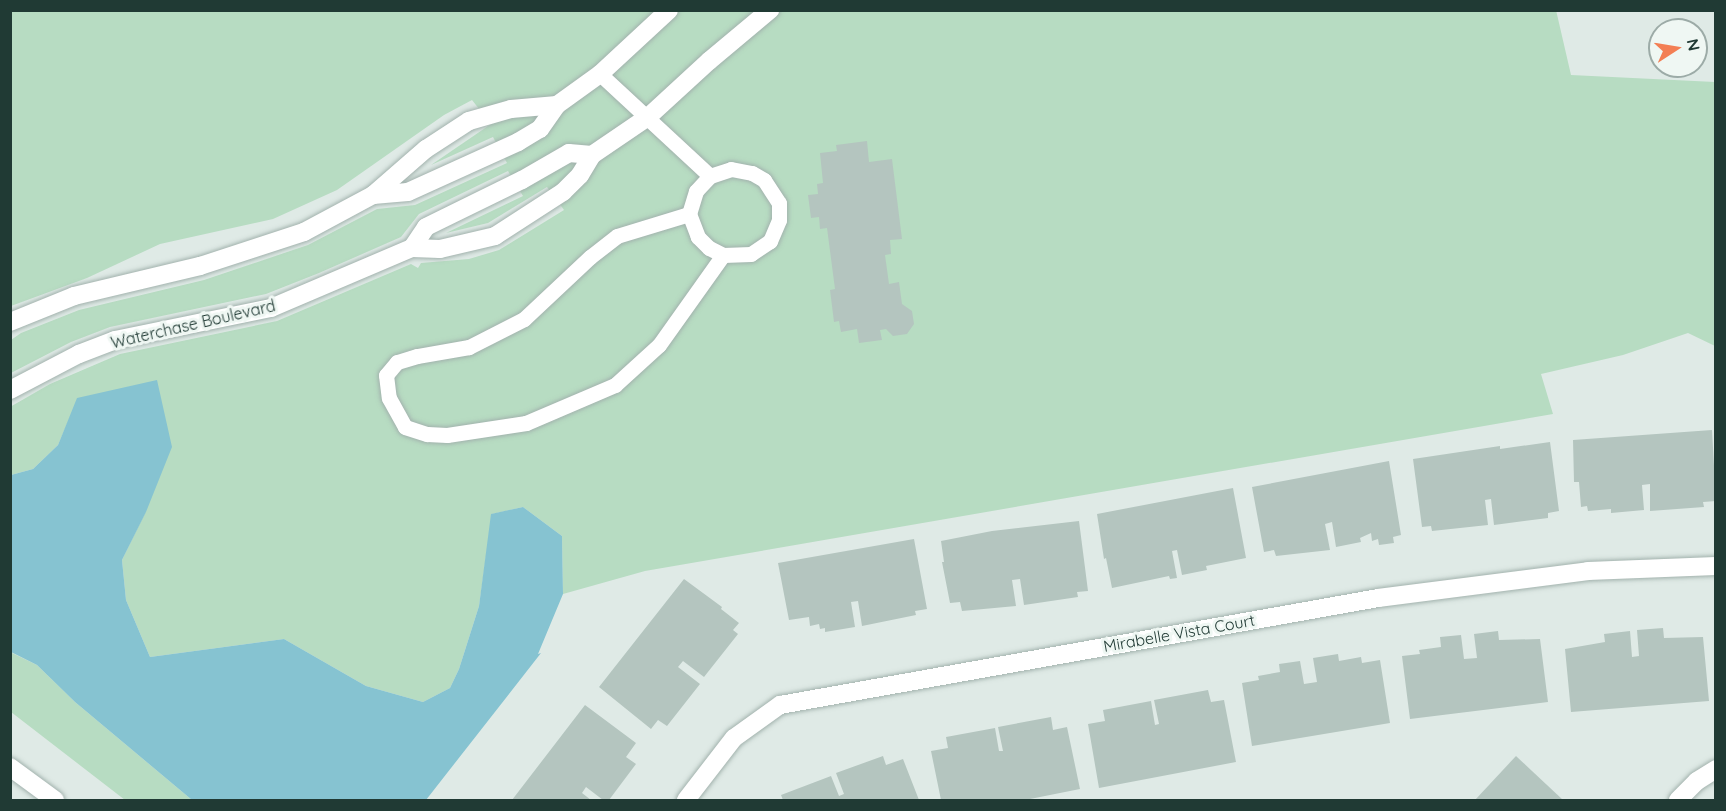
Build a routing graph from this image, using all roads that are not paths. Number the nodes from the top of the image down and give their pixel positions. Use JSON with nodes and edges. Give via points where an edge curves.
{"nodes":[{"id":1,"x":669,"y":10,"type":"edge"},
{"id":2,"x":770,"y":10,"type":"edge"},
{"id":3,"x":600,"y":74,"type":"junction"},
{"id":4,"x":556,"y":105,"type":"junction"},
{"id":5,"x":648,"y":117,"type":"junction"},
{"id":6,"x":592,"y":155,"type":"junction"},
{"id":7,"x":710,"y":176,"type":"junction"},
{"id":8,"x":373,"y":195,"type":"junction"},
{"id":9,"x":689,"y":214,"type":"junction"},
{"id":10,"x":412,"y":248,"type":"junction"},
{"id":11,"x":723,"y":255,"type":"junction"},
{"id":12,"x":10,"y":322,"type":"edge"},
{"id":13,"x":10,"y":390,"type":"edge"},
{"id":14,"x":1716,"y":566,"type":"edge"},
{"id":15,"x":10,"y":767,"type":"edge"},
{"id":16,"x":1716,"y":769,"type":"edge"},
{"id":17,"x":55,"y":801,"type":"edge"},
{"id":18,"x":686,"y":801,"type":"edge"},
{"id":19,"x":1678,"y":801,"type":"edge"}],
"edges":[{"from":1,"to":3,"type":"street"},
{"from":2,"to":5,"type":"street","name":"Waterchase Boulevard"},
{"from":3,"to":4,"type":"street"},
{"from":3,"to":5,"type":"lane"},
{"from":4,"to":8,"type":"street","via":[[511,110],[469,121],[426,150]]},
{"from":4,"to":8,"type":"street","via":[[540,129],[518,142],[408,192]]},
{"from":5,"to":6,"type":"street","name":"Waterchase Boulevard"},
{"from":5,"to":7,"type":"lane"},
{"from":6,"to":10,"type":"street","name":"Waterchase Boulevard","via":[[569,153],[426,227]]},
{"from":6,"to":10,"type":"street","name":"Waterchase Boulevard","via":[[563,192],[495,236],[440,249]]},
{"from":7,"to":9,"type":"lane","via":[[696,191]]},
{"from":7,"to":11,"type":"lane","via":[[731,169],[752,172],[764,180],[779,203],[779,220],[770,241],[751,254]]},
{"from":8,"to":12,"type":"street","via":[[304,232],[200,266],[74,296]]},
{"from":9,"to":11,"type":"lane","via":[[698,237]]},
{"from":9,"to":11,"type":"lane","via":[[617,236],[524,319],[469,347],[397,362],[386,375],[388,398],[405,427],[447,435],[526,423],[615,385],[659,345]]},
{"from":10,"to":13,"type":"street","name":"Waterchase Boulevard","via":[[271,308],[115,340]]},
{"from":14,"to":18,"type":"street","name":"Mirabelle Vista Court","via":[[1588,570],[1378,598],[780,705],[734,738]]},
{"from":15,"to":17,"type":"street"},
{"from":16,"to":19,"type":"street","via":[[1697,781]]}]}
